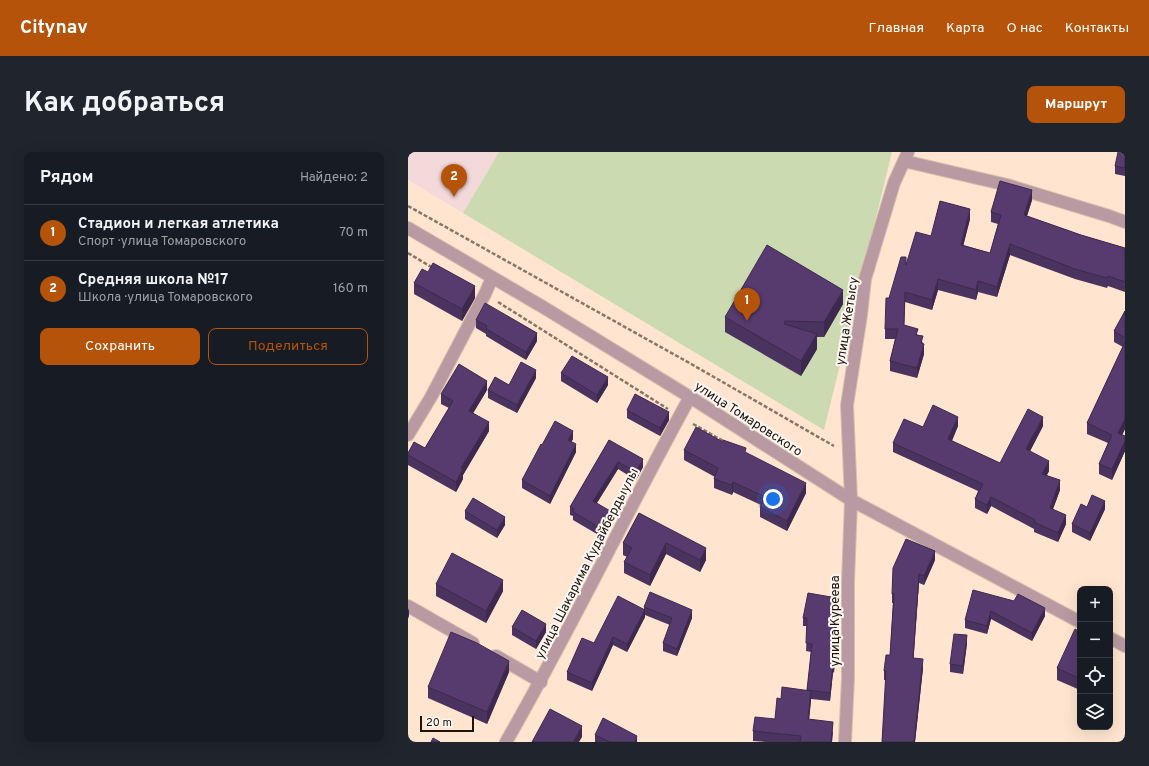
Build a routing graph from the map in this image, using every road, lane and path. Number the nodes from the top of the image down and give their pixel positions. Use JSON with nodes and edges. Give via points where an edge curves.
{"nodes":[{"id":1,"x":906,"y":157,"type":"edge"},
{"id":2,"x":408,"y":206,"type":"edge"},
{"id":3,"x":1125,"y":222,"type":"edge"},
{"id":4,"x":408,"y":228,"type":"edge"},
{"id":5,"x":408,"y":253,"type":"edge"},
{"id":6,"x":438,"y":271,"type":"edge"},
{"id":7,"x":492,"y":278,"type":"junction"},
{"id":8,"x":485,"y":294,"type":"junction"},
{"id":9,"x":690,"y":397,"type":"junction"},
{"id":10,"x":679,"y":416,"type":"junction"},
{"id":11,"x":408,"y":435,"type":"edge"},
{"id":12,"x":727,"y":443,"type":"edge"},
{"id":13,"x":849,"y":455,"type":"junction"},
{"id":14,"x":851,"y":500,"type":"junction"},
{"id":15,"x":408,"y":606,"type":"edge"},
{"id":16,"x":1077,"y":620,"type":"edge"},
{"id":17,"x":1113,"y":640,"type":"edge"},
{"id":18,"x":1125,"y":646,"type":"edge"},
{"id":19,"x":541,"y":682,"type":"junction"},
{"id":20,"x":506,"y":742,"type":"edge"},
{"id":21,"x":845,"y":742,"type":"edge"}],
"edges":[{"from":1,"to":3,"type":"street"},
{"from":1,"to":13,"type":"street","name":"улица Жетысу","via":[[894,183],[865,279],[847,405]]},
{"from":2,"to":13,"type":"path"},
{"from":4,"to":7,"type":"street","name":"улица Томаровского"},
{"from":5,"to":6,"type":"path"},
{"from":7,"to":8,"type":"street"},
{"from":7,"to":9,"type":"street","name":"улица Томаровского"},
{"from":8,"to":10,"type":"path"},
{"from":8,"to":11,"type":"street"},
{"from":9,"to":10,"type":"street","name":"улица Шакарима Кудайбердыулы"},
{"from":9,"to":14,"type":"street","name":"улица Томаровского"},
{"from":10,"to":12,"type":"path"},
{"from":10,"to":19,"type":"street","name":"улица Шакарима Кудайбердыулы"},
{"from":13,"to":14,"type":"street","name":"улица Жетысу"},
{"from":14,"to":16,"type":"street","name":"улица Томаровского"},
{"from":14,"to":21,"type":"street","name":"улица Куреева"},
{"from":15,"to":19,"type":"street"},
{"from":17,"to":18,"type":"street"},
{"from":19,"to":20,"type":"street","name":"улица Шакарима Кудайбердыулы"}]}
